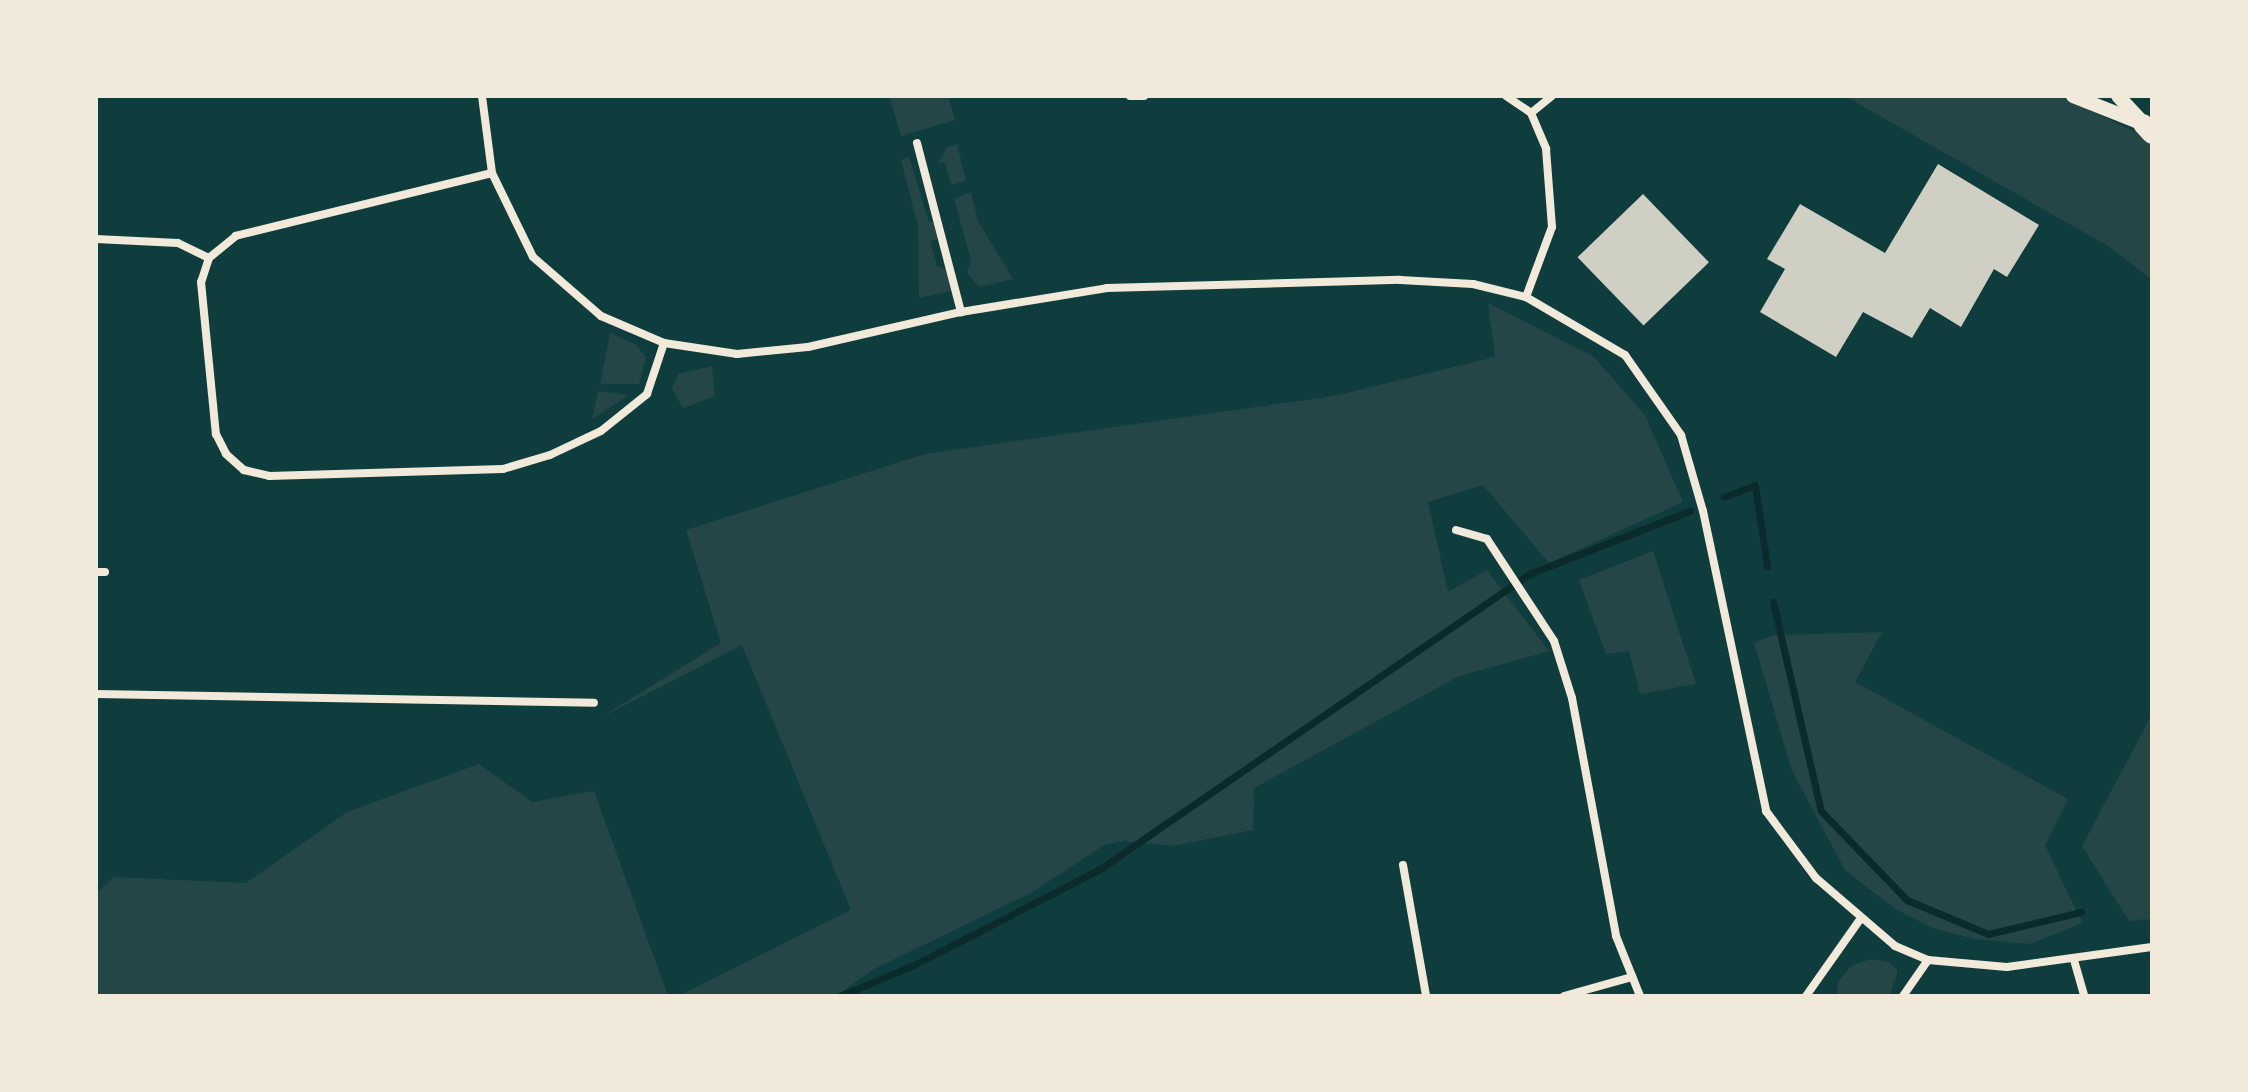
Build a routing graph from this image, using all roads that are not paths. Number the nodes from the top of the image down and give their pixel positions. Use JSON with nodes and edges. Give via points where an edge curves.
{"nodes":[{"id":1,"x":482,"y":96,"type":"edge"},
{"id":2,"x":1130,"y":96,"type":"edge"},
{"id":3,"x":1144,"y":96,"type":"edge"},
{"id":4,"x":1506,"y":96,"type":"edge"},
{"id":5,"x":1552,"y":96,"type":"edge"},
{"id":6,"x":2073,"y":96,"type":"edge"},
{"id":7,"x":2118,"y":96,"type":"edge"},
{"id":8,"x":1531,"y":113,"type":"junction"},
{"id":9,"x":2149,"y":128,"type":"edge"},
{"id":10,"x":917,"y":143,"type":"dead end"},
{"id":11,"x":492,"y":173,"type":"junction"},
{"id":12,"x":96,"y":239,"type":"edge"},
{"id":13,"x":209,"y":258,"type":"junction"},
{"id":14,"x":1526,"y":297,"type":"junction"},
{"id":15,"x":961,"y":312,"type":"junction"},
{"id":16,"x":664,"y":343,"type":"junction"},
{"id":17,"x":1456,"y":530,"type":"dead end"},
{"id":18,"x":96,"y":694,"type":"edge"},
{"id":19,"x":594,"y":703,"type":"dead end"},
{"id":20,"x":1403,"y":865,"type":"dead end"},
{"id":21,"x":1861,"y":918,"type":"junction"},
{"id":22,"x":2152,"y":947,"type":"edge"},
{"id":23,"x":1928,"y":960,"type":"junction"},
{"id":24,"x":2074,"y":960,"type":"junction"},
{"id":25,"x":1632,"y":977,"type":"junction"},
{"id":26,"x":1426,"y":996,"type":"edge"},
{"id":27,"x":1564,"y":996,"type":"edge"},
{"id":28,"x":1640,"y":996,"type":"edge"},
{"id":29,"x":1806,"y":996,"type":"edge"},
{"id":30,"x":1903,"y":996,"type":"edge"},
{"id":31,"x":2084,"y":996,"type":"edge"}],
"edges":[{"from":1,"to":11,"type":"street"},
{"from":2,"to":3,"type":"street"},
{"from":4,"to":8,"type":"street"},
{"from":5,"to":8,"type":"street"},
{"from":6,"to":9,"type":"street"},
{"from":7,"to":9,"type":"street"},
{"from":8,"to":14,"type":"street","via":[[1546,149],[1552,227]]},
{"from":10,"to":15,"type":"street"},
{"from":11,"to":13,"type":"street","via":[[236,236]]},
{"from":11,"to":16,"type":"street","via":[[533,257],[601,316]]},
{"from":12,"to":13,"type":"street","via":[[178,243]]},
{"from":13,"to":16,"type":"street","via":[[201,282],[216,434],[226,454],[244,470],[269,476],[503,469],[550,455],[601,431],[647,394]]},
{"from":14,"to":15,"type":"street","via":[[1473,284],[1400,280],[1217,284],[1107,288]]},
{"from":14,"to":21,"type":"street","via":[[1625,355],[1681,435],[1703,511],[1766,811],[1816,878]]},
{"from":15,"to":16,"type":"street","via":[[808,347],[737,354]]},
{"from":17,"to":25,"type":"street","via":[[1487,539],[1554,641],[1572,698],[1616,936]]},
{"from":18,"to":19,"type":"street"},
{"from":20,"to":26,"type":"street"},
{"from":21,"to":23,"type":"street","via":[[1895,946]]},
{"from":21,"to":29,"type":"street"},
{"from":22,"to":24,"type":"street"},
{"from":23,"to":24,"type":"street","via":[[2007,967]]},
{"from":23,"to":30,"type":"street"},
{"from":24,"to":31,"type":"street"},
{"from":25,"to":27,"type":"street"},
{"from":25,"to":28,"type":"street"}]}
